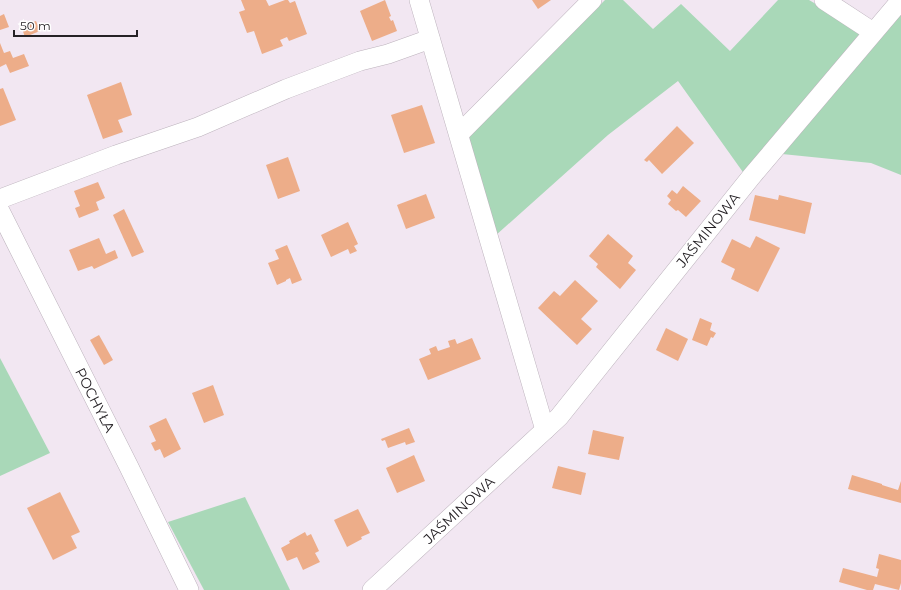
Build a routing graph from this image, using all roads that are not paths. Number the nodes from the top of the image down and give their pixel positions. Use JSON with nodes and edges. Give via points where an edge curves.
{"nodes":[{"id":1,"x":419,"y":0,"type":"edge"},
{"id":2,"x":592,"y":0,"type":"edge"},
{"id":3,"x":824,"y":0,"type":"edge"},
{"id":4,"x":901,"y":0,"type":"edge"},
{"id":5,"x":874,"y":32,"type":"junction"},
{"id":6,"x":430,"y":39,"type":"junction"},
{"id":7,"x":459,"y":134,"type":"junction"},
{"id":8,"x":0,"y":199,"type":"edge"},
{"id":9,"x":0,"y":211,"type":"edge"},
{"id":10,"x":545,"y":430,"type":"junction"},
{"id":11,"x":189,"y":590,"type":"edge"},
{"id":12,"x":372,"y":590,"type":"edge"}],
"edges":[{"from":1,"to":6,"type":"street"},
{"from":2,"to":7,"type":"street"},
{"from":3,"to":5,"type":"street"},
{"from":4,"to":5,"type":"street","name":"JAŚMINOWA"},
{"from":5,"to":10,"type":"street","name":"JAŚMINOWA","via":[[751,177],[559,417]]},
{"from":6,"to":7,"type":"street"},
{"from":6,"to":8,"type":"street","via":[[360,61],[198,127]]},
{"from":7,"to":10,"type":"street"},
{"from":9,"to":11,"type":"street","name":"POCHYŁA"},
{"from":10,"to":12,"type":"street","name":"JAŚMINOWA"}]}
